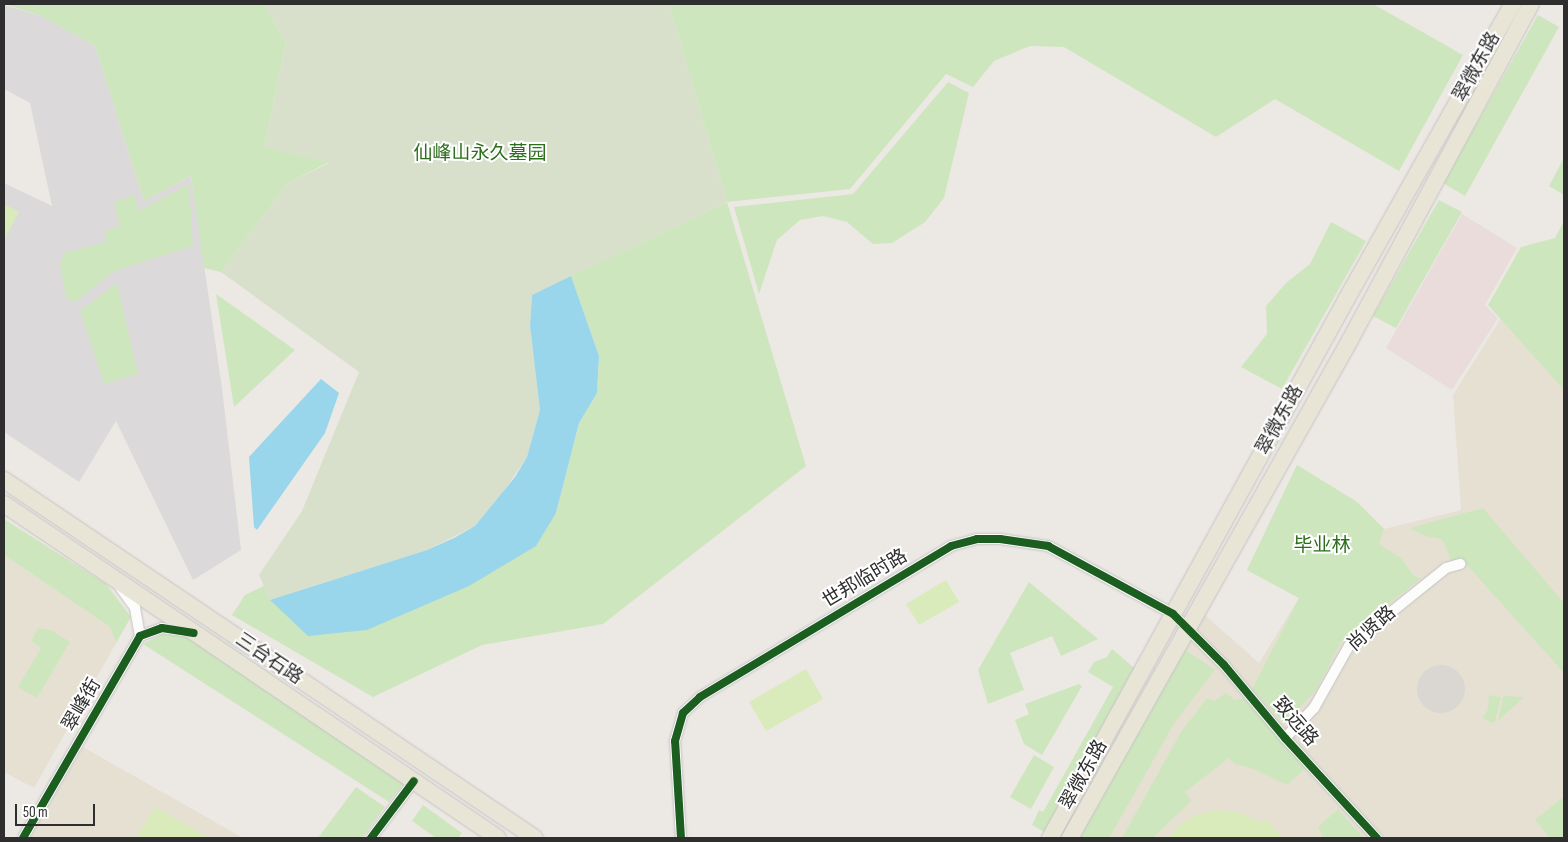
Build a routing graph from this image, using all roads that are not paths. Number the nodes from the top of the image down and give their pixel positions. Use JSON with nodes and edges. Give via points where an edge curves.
{"nodes":[{"id":1,"x":1513,"y":4,"type":"edge"},
{"id":2,"x":1530,"y":4,"type":"edge"},
{"id":3,"x":4,"y":480,"type":"edge"},
{"id":4,"x":4,"y":504,"type":"edge"},
{"id":5,"x":1460,"y":564,"type":"dead end"},
{"id":6,"x":114,"y":578,"type":"junction"},
{"id":7,"x":1173,"y":614,"type":"junction"},
{"id":8,"x":1188,"y":628,"type":"junction"},
{"id":9,"x":194,"y":633,"type":"junction"},
{"id":10,"x":140,"y":636,"type":"junction"},
{"id":11,"x":1285,"y":738,"type":"junction"},
{"id":12,"x":414,"y":781,"type":"junction"},
{"id":13,"x":23,"y":838,"type":"edge"},
{"id":14,"x":370,"y":838,"type":"edge"},
{"id":15,"x":498,"y":838,"type":"edge"},
{"id":16,"x":535,"y":838,"type":"edge"},
{"id":17,"x":682,"y":838,"type":"edge"},
{"id":18,"x":1050,"y":838,"type":"edge"},
{"id":19,"x":1070,"y":838,"type":"edge"},
{"id":20,"x":1377,"y":838,"type":"edge"}],
"edges":[{"from":1,"to":7,"type":"main road","name":"翠微东路"},
{"from":2,"to":8,"type":"main road","name":"翠微东路","via":[[1350,340]]},
{"from":3,"to":16,"type":"main road","name":"三台石路"},
{"from":4,"to":6,"type":"main road","name":"三台石路"},
{"from":5,"to":11,"type":"street","name":"尚贤路","via":[[1446,568],[1349,646],[1314,708]]},
{"from":6,"to":9,"type":"main road","name":"三台石路"},
{"from":6,"to":10,"type":"street","via":[[135,608]]},
{"from":7,"to":8,"type":"street","name":"世邦临时路"},
{"from":7,"to":17,"type":"street","name":"世邦临时路","via":[[1048,546],[1000,539],[977,539],[951,546],[700,697],[684,713],[675,741]]},
{"from":7,"to":18,"type":"main road","name":"翠微东路"},
{"from":8,"to":11,"type":"street","name":"致远路","via":[[1228,669]]},
{"from":8,"to":19,"type":"main road","name":"翠微东路"},
{"from":9,"to":10,"type":"street","via":[[162,628]]},
{"from":9,"to":12,"type":"main road","name":"三台石路"},
{"from":10,"to":13,"type":"street","name":"翠峰街"},
{"from":11,"to":20,"type":"street","name":"致远路"},
{"from":12,"to":14,"type":"street"},
{"from":12,"to":15,"type":"main road","name":"三台石路"}]}
